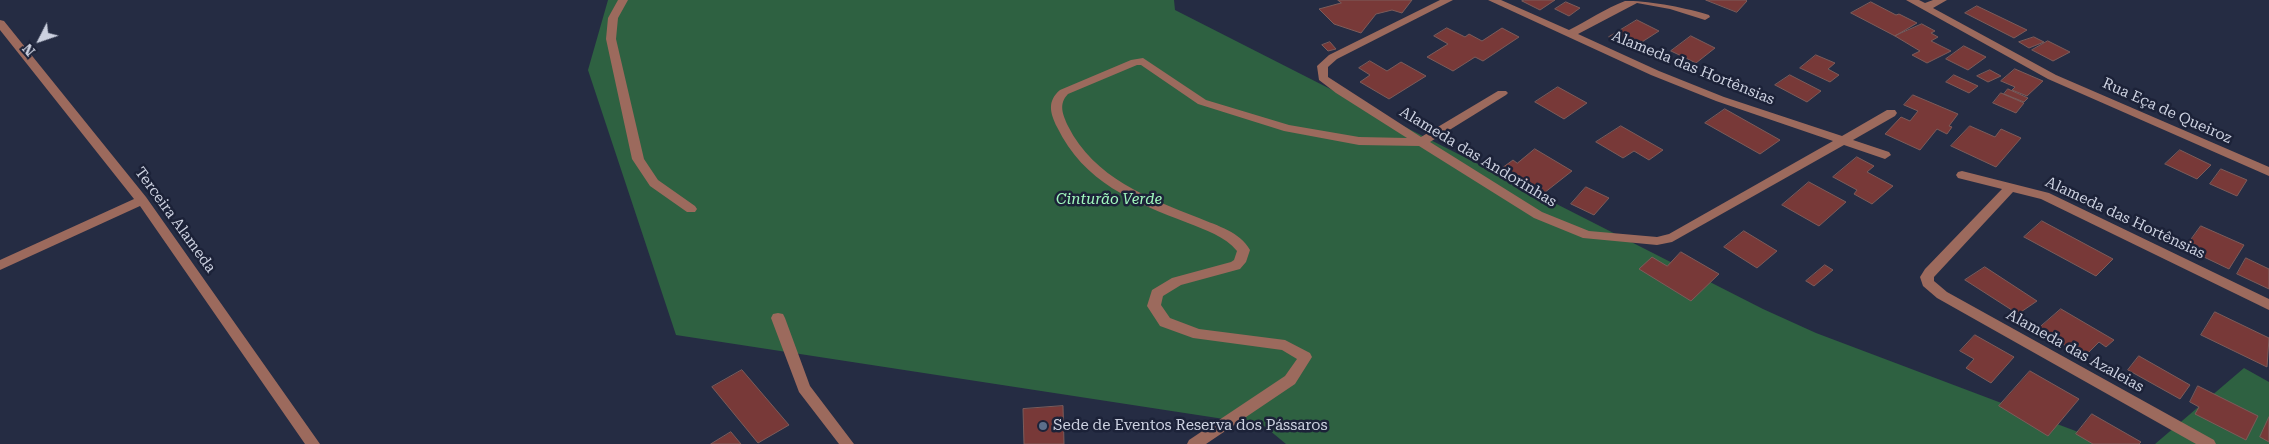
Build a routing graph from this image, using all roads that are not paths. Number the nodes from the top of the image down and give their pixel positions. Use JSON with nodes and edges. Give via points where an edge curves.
{"nodes":[{"id":1,"x":623,"y":0,"type":"edge"},
{"id":2,"x":1448,"y":0,"type":"edge"},
{"id":3,"x":1492,"y":0,"type":"edge"},
{"id":4,"x":1634,"y":0,"type":"edge"},
{"id":5,"x":1638,"y":0,"type":"edge"},
{"id":6,"x":1911,"y":0,"type":"edge"},
{"id":7,"x":1942,"y":0,"type":"edge"},
{"id":8,"x":1925,"y":7,"type":"junction"},
{"id":9,"x":1705,"y":17,"type":"dead end"},
{"id":10,"x":0,"y":23,"type":"edge"},
{"id":11,"x":1570,"y":34,"type":"junction"},
{"id":12,"x":1502,"y":93,"type":"dead end"},
{"id":13,"x":1891,"y":112,"type":"dead end"},
{"id":14,"x":1840,"y":141,"type":"junction"},
{"id":15,"x":1421,"y":142,"type":"junction"},
{"id":16,"x":1885,"y":155,"type":"dead end"},
{"id":17,"x":2269,"y":172,"type":"edge"},
{"id":18,"x":1962,"y":175,"type":"dead end"},
{"id":19,"x":2010,"y":188,"type":"junction"},
{"id":20,"x":142,"y":200,"type":"junction"},
{"id":21,"x":691,"y":209,"type":"dead end"},
{"id":22,"x":0,"y":265,"type":"edge"},
{"id":23,"x":2269,"y":305,"type":"edge"},
{"id":24,"x":778,"y":318,"type":"dead end"},
{"id":25,"x":314,"y":444,"type":"edge"},
{"id":26,"x":847,"y":444,"type":"edge"},
{"id":27,"x":1194,"y":444,"type":"edge"},
{"id":28,"x":2209,"y":444,"type":"edge"}],
"edges":[{"from":1,"to":21,"type":"street","via":[[613,18],[612,39],[638,159],[654,183]]},
{"from":2,"to":15,"type":"street","name":"Alameda das Andorinhas","via":[[1322,66],[1323,78]]},
{"from":3,"to":11,"type":"street","name":"Alameda das Hortênsias"},
{"from":4,"to":11,"type":"street"},
{"from":5,"to":9,"type":"street","via":[[1672,6]]},
{"from":6,"to":8,"type":"street","name":"Rua Eça de Queiroz"},
{"from":7,"to":8,"type":"street"},
{"from":8,"to":17,"type":"street","name":"Rua Eça de Queiroz","via":[[2052,77]]},
{"from":10,"to":20,"type":"street","name":"Terceira Alameda"},
{"from":11,"to":14,"type":"street","name":"Alameda das Hortênsias","via":[[1712,96]]},
{"from":12,"to":15,"type":"street"},
{"from":13,"to":14,"type":"street","name":"Alameda das Andorinhas"},
{"from":14,"to":15,"type":"street","name":"Alameda das Andorinhas","via":[[1672,238],[1657,240],[1587,235],[1538,215]]},
{"from":14,"to":16,"type":"street","name":"Alameda das Hortênsias"},
{"from":15,"to":27,"type":"street","via":[[1359,141],[1288,128],[1202,102],[1143,61],[1064,92],[1057,98],[1054,108],[1062,128],[1093,170],[1149,204],[1222,233],[1244,250],[1235,266],[1177,281],[1157,293],[1154,306],[1165,322],[1198,334],[1285,345],[1305,357],[1290,380]]},
{"from":18,"to":19,"type":"street","name":"Alameda das Hortênsias"},
{"from":19,"to":23,"type":"street","name":"Alameda das Hortênsias","via":[[2045,196]]},
{"from":19,"to":28,"type":"street","name":"Alameda das Azaleias","via":[[1930,272],[1928,283],[1942,295]]},
{"from":20,"to":22,"type":"street"},
{"from":20,"to":25,"type":"street","name":"Terceira Alameda"},
{"from":24,"to":26,"type":"street","via":[[804,388]]}]}
